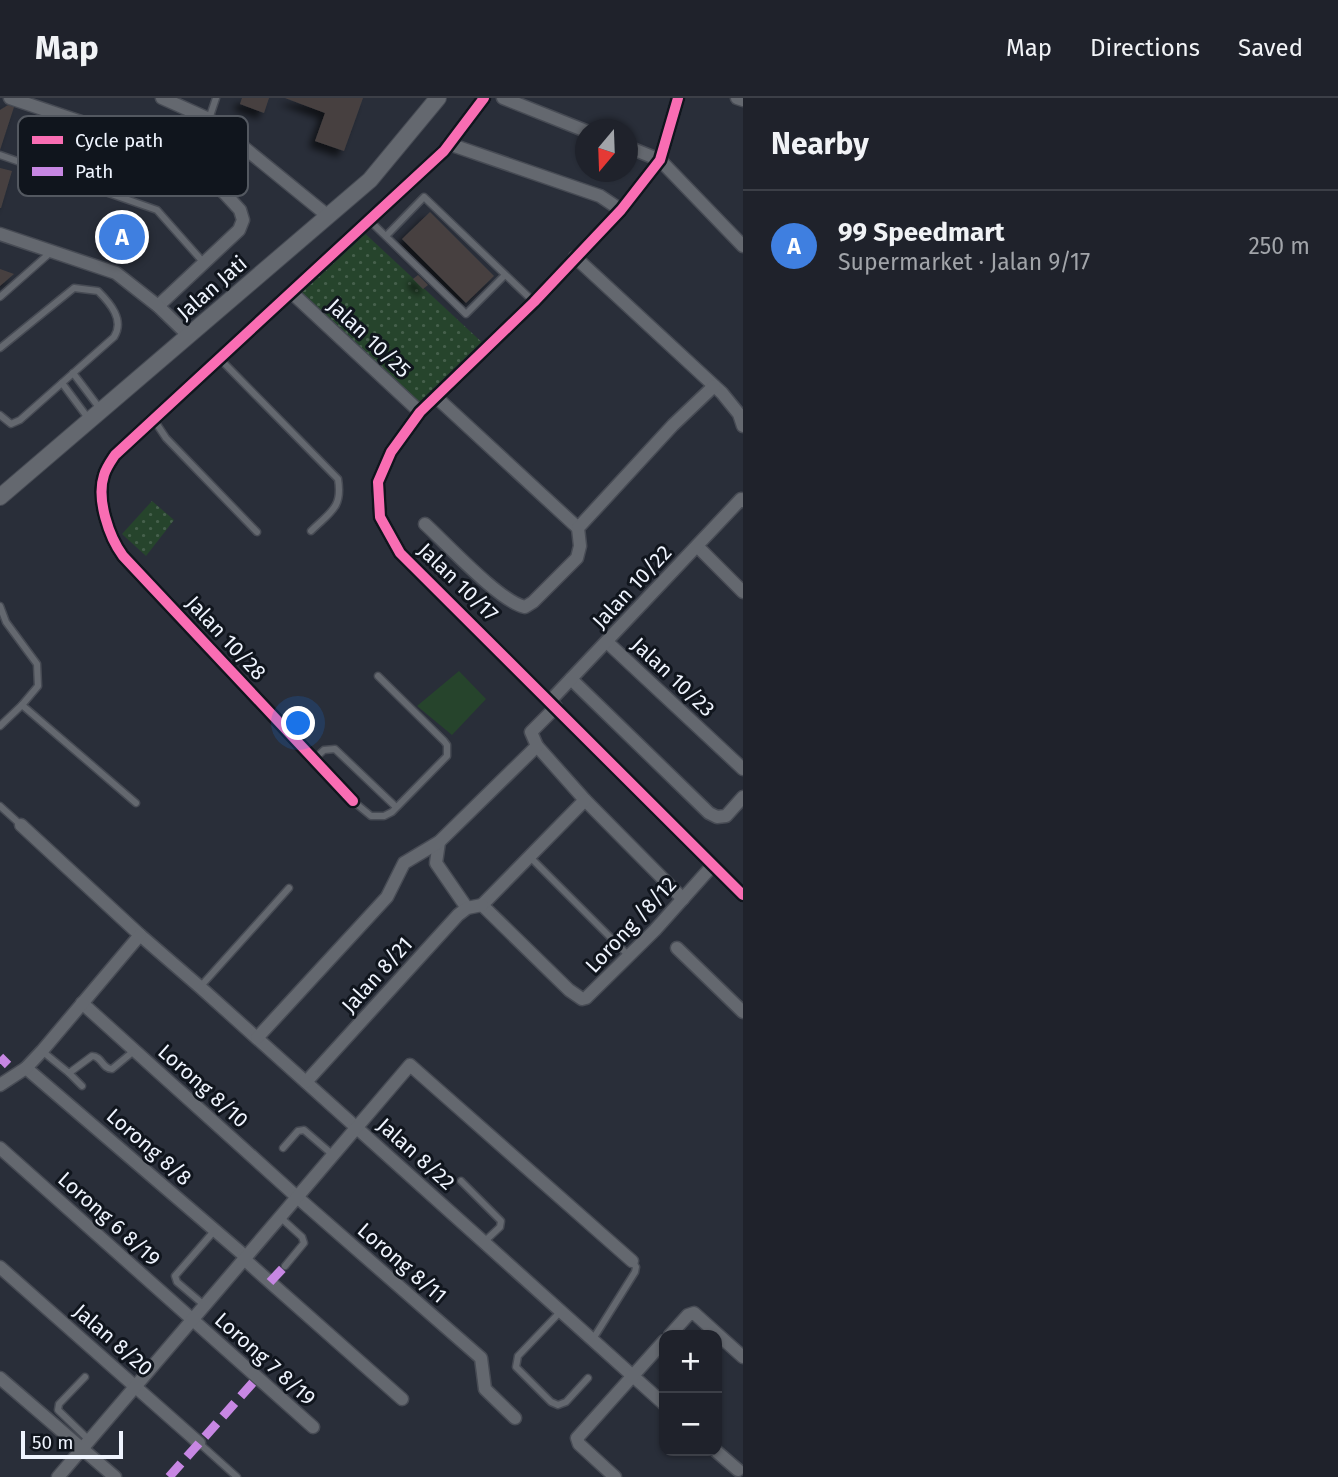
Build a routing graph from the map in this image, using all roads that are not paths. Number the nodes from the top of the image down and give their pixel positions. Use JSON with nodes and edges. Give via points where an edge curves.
{"nodes":[{"id":1,"x":10,"y":98,"type":"edge"},
{"id":2,"x":162,"y":98,"type":"edge"},
{"id":3,"x":216,"y":98,"type":"edge"},
{"id":4,"x":438,"y":98,"type":"edge"},
{"id":5,"x":484,"y":98,"type":"edge"},
{"id":6,"x":503,"y":98,"type":"edge"},
{"id":7,"x":678,"y":98,"type":"edge"},
{"id":8,"x":737,"y":98,"type":"edge"},
{"id":9,"x":743,"y":100,"type":"edge"},
{"id":10,"x":63,"y":116,"type":"edge"},
{"id":11,"x":202,"y":116,"type":"edge"},
{"id":12,"x":210,"y":116,"type":"edge"},
{"id":13,"x":575,"y":127,"type":"edge"},
{"id":14,"x":449,"y":144,"type":"junction"},
{"id":15,"x":248,"y":151,"type":"edge"},
{"id":16,"x":638,"y":151,"type":"edge"},
{"id":17,"x":0,"y":155,"type":"edge"},
{"id":18,"x":660,"y":160,"type":"junction"},
{"id":19,"x":18,"y":161,"type":"edge"},
{"id":20,"x":117,"y":196,"type":"edge"},
{"id":21,"x":226,"y":196,"type":"edge"},
{"id":22,"x":621,"y":210,"type":"junction"},
{"id":23,"x":328,"y":216,"type":"junction"},
{"id":24,"x":369,"y":220,"type":"junction"},
{"id":25,"x":0,"y":234,"type":"edge"},
{"id":26,"x":386,"y":236,"type":"junction"},
{"id":27,"x":743,"y":246,"type":"edge"},
{"id":28,"x":52,"y":252,"type":"junction"},
{"id":29,"x":575,"y":257,"type":"junction"},
{"id":30,"x":204,"y":263,"type":"junction"},
{"id":31,"x":505,"y":275,"type":"junction"},
{"id":32,"x":291,"y":292,"type":"junction"},
{"id":33,"x":0,"y":297,"type":"edge"},
{"id":34,"x":534,"y":302,"type":"junction"},
{"id":35,"x":158,"y":306,"type":"junction"},
{"id":36,"x":188,"y":335,"type":"junction"},
{"id":37,"x":0,"y":348,"type":"edge"},
{"id":38,"x":219,"y":358,"type":"junction"},
{"id":39,"x":73,"y":373,"type":"junction"},
{"id":40,"x":62,"y":383,"type":"junction"},
{"id":41,"x":714,"y":386,"type":"junction"},
{"id":42,"x":436,"y":397,"type":"junction"},
{"id":43,"x":420,"y":412,"type":"junction"},
{"id":44,"x":0,"y":415,"type":"edge"},
{"id":45,"x":96,"y":415,"type":"junction"},
{"id":46,"x":153,"y":419,"type":"junction"},
{"id":47,"x":743,"y":426,"type":"edge"},
{"id":48,"x":1,"y":493,"type":"edge"},
{"id":49,"x":742,"y":500,"type":"edge"},
{"id":50,"x":425,"y":524,"type":"dead end"},
{"id":51,"x":578,"y":528,"type":"junction"},
{"id":52,"x":311,"y":531,"type":"dead end"},
{"id":53,"x":257,"y":532,"type":"dead end"},
{"id":54,"x":697,"y":546,"type":"junction"},
{"id":55,"x":743,"y":592,"type":"edge"},
{"id":56,"x":0,"y":606,"type":"edge"},
{"id":57,"x":607,"y":642,"type":"junction"},
{"id":58,"x":378,"y":676,"type":"dead end"},
{"id":59,"x":572,"y":679,"type":"junction"},
{"id":60,"x":553,"y":704,"type":"junction"},
{"id":61,"x":22,"y":705,"type":"junction"},
{"id":62,"x":0,"y":726,"type":"edge"},
{"id":63,"x":537,"y":747,"type":"junction"},
{"id":64,"x":314,"y":759,"type":"junction"},
{"id":65,"x":743,"y":769,"type":"edge"},
{"id":66,"x":743,"y":797,"type":"edge"},
{"id":67,"x":585,"y":800,"type":"junction"},
{"id":68,"x":353,"y":801,"type":"joint"},
{"id":69,"x":136,"y":803,"type":"dead end"},
{"id":70,"x":0,"y":806,"type":"edge"},
{"id":71,"x":396,"y":807,"type":"junction"},
{"id":72,"x":21,"y":825,"type":"joint"},
{"id":73,"x":439,"y":842,"type":"junction"},
{"id":74,"x":530,"y":857,"type":"junction"},
{"id":75,"x":713,"y":865,"type":"junction"},
{"id":76,"x":289,"y":888,"type":"dead end"},
{"id":77,"x":743,"y":895,"type":"edge"},
{"id":78,"x":683,"y":899,"type":"junction"},
{"id":79,"x":482,"y":905,"type":"junction"},
{"id":80,"x":467,"y":908,"type":"junction"},
{"id":81,"x":139,"y":935,"type":"junction"},
{"id":82,"x":677,"y":948,"type":"dead end"},
{"id":83,"x":630,"y":956,"type":"junction"},
{"id":84,"x":200,"y":986,"type":"junction"},
{"id":85,"x":82,"y":1003,"type":"junction"},
{"id":86,"x":742,"y":1009,"type":"edge"},
{"id":87,"x":257,"y":1038,"type":"junction"},
{"id":88,"x":135,"y":1050,"type":"junction"},
{"id":89,"x":42,"y":1051,"type":"junction"},
{"id":90,"x":26,"y":1068,"type":"junction"},
{"id":91,"x":69,"y":1073,"type":"junction"},
{"id":92,"x":306,"y":1082,"type":"junction"},
{"id":93,"x":0,"y":1085,"type":"edge"},
{"id":94,"x":82,"y":1086,"type":"dead end"},
{"id":95,"x":357,"y":1127,"type":"junction"},
{"id":96,"x":0,"y":1147,"type":"edge"},
{"id":97,"x":283,"y":1148,"type":"dead end"},
{"id":98,"x":333,"y":1155,"type":"junction"},
{"id":99,"x":461,"y":1181,"type":"dead end"},
{"id":100,"x":297,"y":1197,"type":"junction"},
{"id":101,"x":280,"y":1217,"type":"junction"},
{"id":102,"x":215,"y":1230,"type":"junction"},
{"id":103,"x":484,"y":1242,"type":"junction"},
{"id":104,"x":245,"y":1258,"type":"junction"},
{"id":105,"x":632,"y":1261,"type":"joint"},
{"id":106,"x":285,"y":1266,"type":"dead end"},
{"id":107,"x":0,"y":1267,"type":"edge"},
{"id":108,"x":204,"y":1306,"type":"junction"},
{"id":109,"x":561,"y":1311,"type":"junction"},
{"id":110,"x":192,"y":1320,"type":"junction"},
{"id":111,"x":674,"y":1330,"type":"edge"},
{"id":112,"x":713,"y":1330,"type":"edge"},
{"id":113,"x":722,"y":1338,"type":"edge"},
{"id":114,"x":593,"y":1339,"type":"junction"},
{"id":115,"x":659,"y":1347,"type":"edge"},
{"id":116,"x":743,"y":1357,"type":"edge"},
{"id":117,"x":633,"y":1376,"type":"junction"},
{"id":118,"x":85,"y":1377,"type":"dead end"},
{"id":119,"x":0,"y":1378,"type":"edge"},
{"id":120,"x":589,"y":1378,"type":"dead end"},
{"id":121,"x":136,"y":1386,"type":"junction"},
{"id":122,"x":402,"y":1399,"type":"dead end"},
{"id":123,"x":659,"y":1399,"type":"edge"},
{"id":124,"x":514,"y":1418,"type":"dead end"},
{"id":125,"x":313,"y":1427,"type":"dead end"},
{"id":126,"x":199,"y":1443,"type":"joint"},
{"id":127,"x":86,"y":1444,"type":"junction"},
{"id":128,"x":721,"y":1456,"type":"edge"},
{"id":129,"x":737,"y":1471,"type":"edge"},
{"id":130,"x":58,"y":1477,"type":"edge"},
{"id":131,"x":115,"y":1477,"type":"edge"},
{"id":132,"x":237,"y":1477,"type":"edge"},
{"id":133,"x":615,"y":1477,"type":"edge"}],
"edges":[{"from":1,"to":10,"type":"street"},
{"from":2,"to":11,"type":"street"},
{"from":3,"to":12,"type":"lane"},
{"from":4,"to":23,"type":"street","name":"Jalan Jati","via":[[370,180]]},
{"from":5,"to":14,"type":"street"},
{"from":6,"to":13,"type":"street"},
{"from":7,"to":18,"type":"street","name":"Jalan 10/17"},
{"from":8,"to":9,"type":"street"},
{"from":14,"to":22,"type":"street","via":[[600,196]]},
{"from":14,"to":24,"type":"street"},
{"from":15,"to":23,"type":"street"},
{"from":16,"to":18,"type":"street"},
{"from":17,"to":19,"type":"lane"},
{"from":18,"to":22,"type":"street","name":"Jalan 10/17"},
{"from":18,"to":27,"type":"street"},
{"from":20,"to":30,"type":"lane","via":[[157,210]]},
{"from":21,"to":30,"type":"street","via":[[243,215],[242,226]]},
{"from":22,"to":29,"type":"street","name":"Jalan 10/17"},
{"from":23,"to":36,"type":"street","name":"Jalan Jati"},
{"from":24,"to":26,"type":"lane"},
{"from":24,"to":32,"type":"street"},
{"from":25,"to":28,"type":"street"},
{"from":26,"to":31,"type":"lane","via":[[466,314]]},
{"from":26,"to":31,"type":"lane","via":[[424,197]]},
{"from":28,"to":33,"type":"lane"},
{"from":28,"to":35,"type":"street","via":[[116,273]]},
{"from":29,"to":34,"type":"street","name":"Jalan 10/17"},
{"from":29,"to":41,"type":"street"},
{"from":30,"to":35,"type":"street"},
{"from":31,"to":34,"type":"lane"},
{"from":32,"to":38,"type":"street"},
{"from":32,"to":43,"type":"street","name":"Jalan 10/25"},
{"from":34,"to":42,"type":"street","name":"Jalan 10/17"},
{"from":35,"to":36,"type":"street"},
{"from":36,"to":45,"type":"street","name":"Jalan Jati"},
{"from":37,"to":39,"type":"lane","via":[[74,288],[96,289],[116,312],[117,332]]},
{"from":38,"to":46,"type":"street"},
{"from":38,"to":52,"type":"lane","via":[[338,479],[338,503]]},
{"from":39,"to":40,"type":"lane"},
{"from":39,"to":45,"type":"lane"},
{"from":40,"to":44,"type":"lane","via":[[19,421],[8,422]]},
{"from":40,"to":45,"type":"lane"},
{"from":41,"to":47,"type":"street","via":[[734,407]]},
{"from":41,"to":51,"type":"street"},
{"from":42,"to":43,"type":"street","name":"Jalan 10/17"},
{"from":42,"to":51,"type":"street"},
{"from":43,"to":60,"type":"street","name":"Jalan 10/17","via":[[391,452],[378,482],[380,517],[400,552]]},
{"from":45,"to":48,"type":"street","name":"Jalan Jati"},
{"from":46,"to":53,"type":"lane"},
{"from":46,"to":64,"type":"street","name":"Jalan 10/28","via":[[115,455],[103,476],[108,529],[114,543]]},
{"from":49,"to":54,"type":"street","name":"Jalan 10/22"},
{"from":50,"to":51,"type":"street","via":[[498,592],[525,607],[577,558]]},
{"from":54,"to":55,"type":"street"},
{"from":54,"to":57,"type":"street","name":"Jalan 10/22"},
{"from":56,"to":61,"type":"lane","via":[[6,622],[37,664],[38,684]]},
{"from":57,"to":59,"type":"street","name":"Jalan 10/22"},
{"from":57,"to":65,"type":"street","name":"Jalan 10/23"},
{"from":58,"to":71,"type":"lane","via":[[444,741],[448,751],[444,761]]},
{"from":59,"to":60,"type":"street","name":"Jalan 10/22"},
{"from":59,"to":66,"type":"street","via":[[709,813],[726,816]]},
{"from":60,"to":63,"type":"street","via":[[531,732]]},
{"from":60,"to":75,"type":"street","name":"Jalan 10/17"},
{"from":61,"to":62,"type":"lane"},
{"from":61,"to":69,"type":"lane"},
{"from":63,"to":67,"type":"street"},
{"from":63,"to":73,"type":"street"},
{"from":64,"to":68,"type":"street","name":"Jalan 10/28"},
{"from":64,"to":71,"type":"lane","via":[[324,750],[335,749]]},
{"from":67,"to":74,"type":"street"},
{"from":67,"to":78,"type":"street"},
{"from":68,"to":71,"type":"lane","via":[[374,817],[387,815]]},
{"from":70,"to":72,"type":"lane"},
{"from":72,"to":81,"type":"street","name":"Jalan 8/22"},
{"from":73,"to":80,"type":"street","via":[[438,867]]},
{"from":73,"to":87,"type":"street","via":[[404,863],[387,897]]},
{"from":74,"to":79,"type":"street"},
{"from":74,"to":83,"type":"lane"},
{"from":75,"to":77,"type":"street","name":"Jalan 10/17"},
{"from":75,"to":78,"type":"street","name":"Lorong /8/12"},
{"from":76,"to":84,"type":"lane"},
{"from":78,"to":83,"type":"street","name":"Lorong /8/12"},
{"from":79,"to":80,"type":"street"},
{"from":79,"to":83,"type":"street","name":"Lorong /8/12","via":[[582,999]]},
{"from":80,"to":92,"type":"street","name":"Jalan 8/21"},
{"from":81,"to":84,"type":"street","name":"Jalan 8/22"},
{"from":81,"to":85,"type":"street"},
{"from":82,"to":86,"type":"street"},
{"from":84,"to":87,"type":"street","name":"Jalan 8/22"},
{"from":85,"to":88,"type":"street","name":"Lorong 8/10"},
{"from":85,"to":89,"type":"street"},
{"from":87,"to":92,"type":"street","name":"Jalan 8/22"},
{"from":88,"to":91,"type":"lane","via":[[112,1069],[92,1056]]},
{"from":88,"to":100,"type":"street","name":"Lorong 8/10"},
{"from":89,"to":90,"type":"street"},
{"from":89,"to":91,"type":"lane"},
{"from":90,"to":93,"type":"street"},
{"from":90,"to":102,"type":"street","name":"Lorong 8/8"},
{"from":91,"to":94,"type":"lane"},
{"from":92,"to":95,"type":"street","name":"Jalan 8/22"},
{"from":95,"to":98,"type":"street"},
{"from":95,"to":103,"type":"street","name":"Jalan 8/22"},
{"from":95,"to":105,"type":"street","via":[[410,1065]]},
{"from":96,"to":110,"type":"street","name":"Lorong 6 8/19"},
{"from":97,"to":98,"type":"lane","via":[[304,1130]]},
{"from":98,"to":100,"type":"street"},
{"from":99,"to":103,"type":"lane","via":[[501,1221]]},
{"from":100,"to":101,"type":"street"},
{"from":100,"to":124,"type":"street","name":"Lorong 8/11","via":[[481,1358],[485,1389]]},
{"from":101,"to":104,"type":"street"},
{"from":101,"to":106,"type":"lane","via":[[304,1242]]},
{"from":102,"to":104,"type":"street","name":"Lorong 8/8"},
{"from":102,"to":108,"type":"lane","via":[[175,1276]]},
{"from":103,"to":109,"type":"street","name":"Jalan 8/22"},
{"from":104,"to":108,"type":"street"},
{"from":104,"to":122,"type":"street"},
{"from":105,"to":114,"type":"lane","via":[[635,1272]]},
{"from":107,"to":121,"type":"street","name":"Jalan 8/20"},
{"from":108,"to":110,"type":"street"},
{"from":109,"to":114,"type":"street","name":"Jalan 8/22"},
{"from":109,"to":120,"type":"lane","via":[[518,1356],[516,1367],[558,1405]]},
{"from":110,"to":121,"type":"street"},
{"from":110,"to":125,"type":"street","name":"Lorong 7 8/19"},
{"from":111,"to":112,"type":"street","via":[[694,1313]]},
{"from":113,"to":116,"type":"street"},
{"from":114,"to":117,"type":"street","name":"Jalan 8/22"},
{"from":115,"to":117,"type":"street"},
{"from":117,"to":123,"type":"street","name":"Jalan 8/22"},
{"from":117,"to":133,"type":"street","via":[[577,1438]]},
{"from":118,"to":127,"type":"lane","via":[[58,1410]]},
{"from":119,"to":127,"type":"street"},
{"from":121,"to":126,"type":"street","name":"Jalan 8/20"},
{"from":121,"to":127,"type":"street"},
{"from":126,"to":132,"type":"lane"},
{"from":127,"to":130,"type":"street"},
{"from":127,"to":131,"type":"street"},
{"from":128,"to":129,"type":"street"}]}
